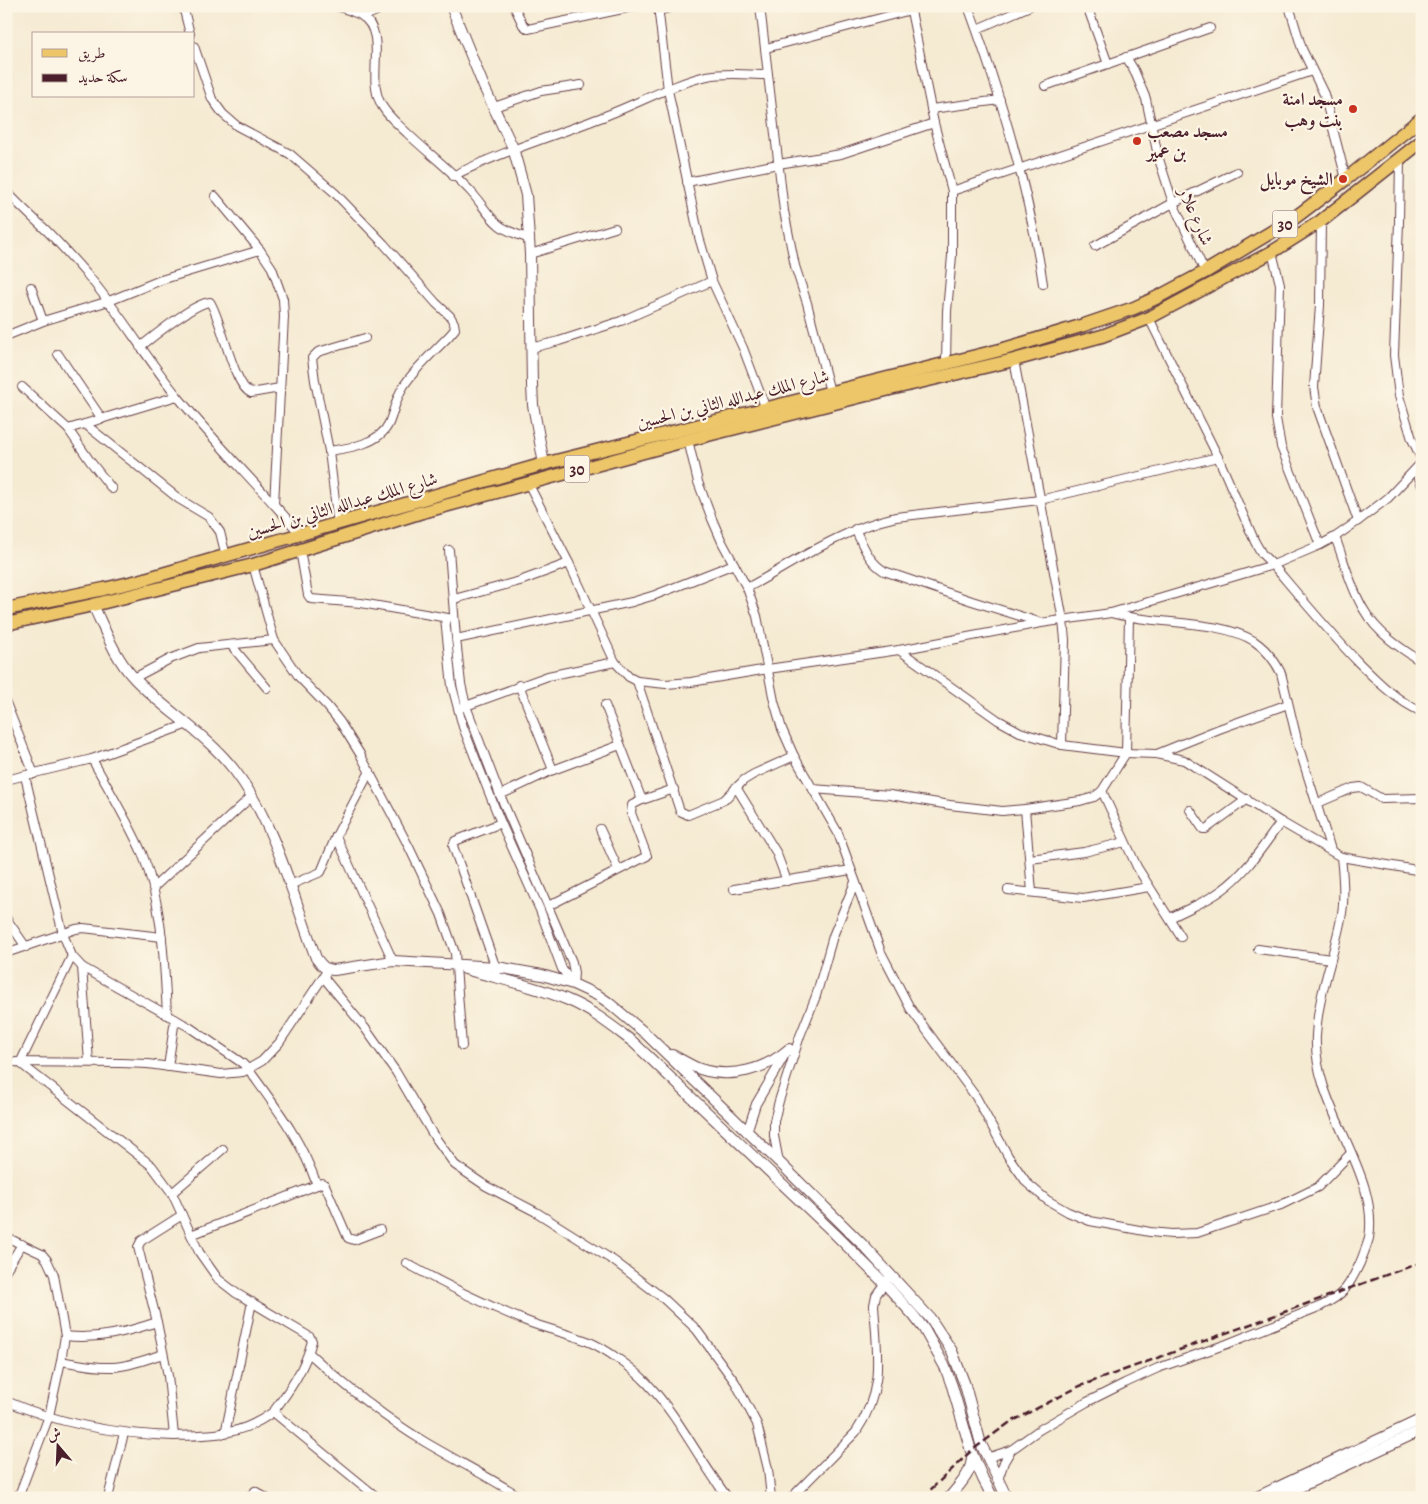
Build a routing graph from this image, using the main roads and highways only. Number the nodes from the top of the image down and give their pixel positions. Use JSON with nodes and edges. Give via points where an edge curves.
{"nodes":[{"id":1,"x":1422,"y":118,"type":"edge"},
{"id":2,"x":1422,"y":141,"type":"edge"},
{"id":3,"x":922,"y":375,"type":"junction"},
{"id":4,"x":889,"y":383,"type":"junction"},
{"id":5,"x":6,"y":609,"type":"edge"},
{"id":6,"x":6,"y":624,"type":"edge"}],
"edges":[{"from":1,"to":3,"type":"main road","name":"شارع الملك عبدالله الثاني بن الحسين","number":"30","via":[[1293,219],[1158,297],[1134,308],[946,364]]},
{"from":2,"to":3,"type":"main road","name":"شارع الملك عبدالله الثاني بن الحسين","number":"30","via":[[1321,221],[1272,252],[1149,318],[1068,346],[1014,360]]},
{"from":3,"to":4,"type":"main road","name":"شارع الملك عبدالله الثاني بن الحسين","number":"30"},
{"from":4,"to":5,"type":"main road","name":"شارع الملك عبدالله الثاني بن الحسين","number":"30","via":[[830,392],[544,464],[104,590]]},
{"from":4,"to":6,"type":"main road","name":"شارع الملك عبدالله الثاني بن الحسين","number":"30","via":[[420,513],[252,565]]}]}
